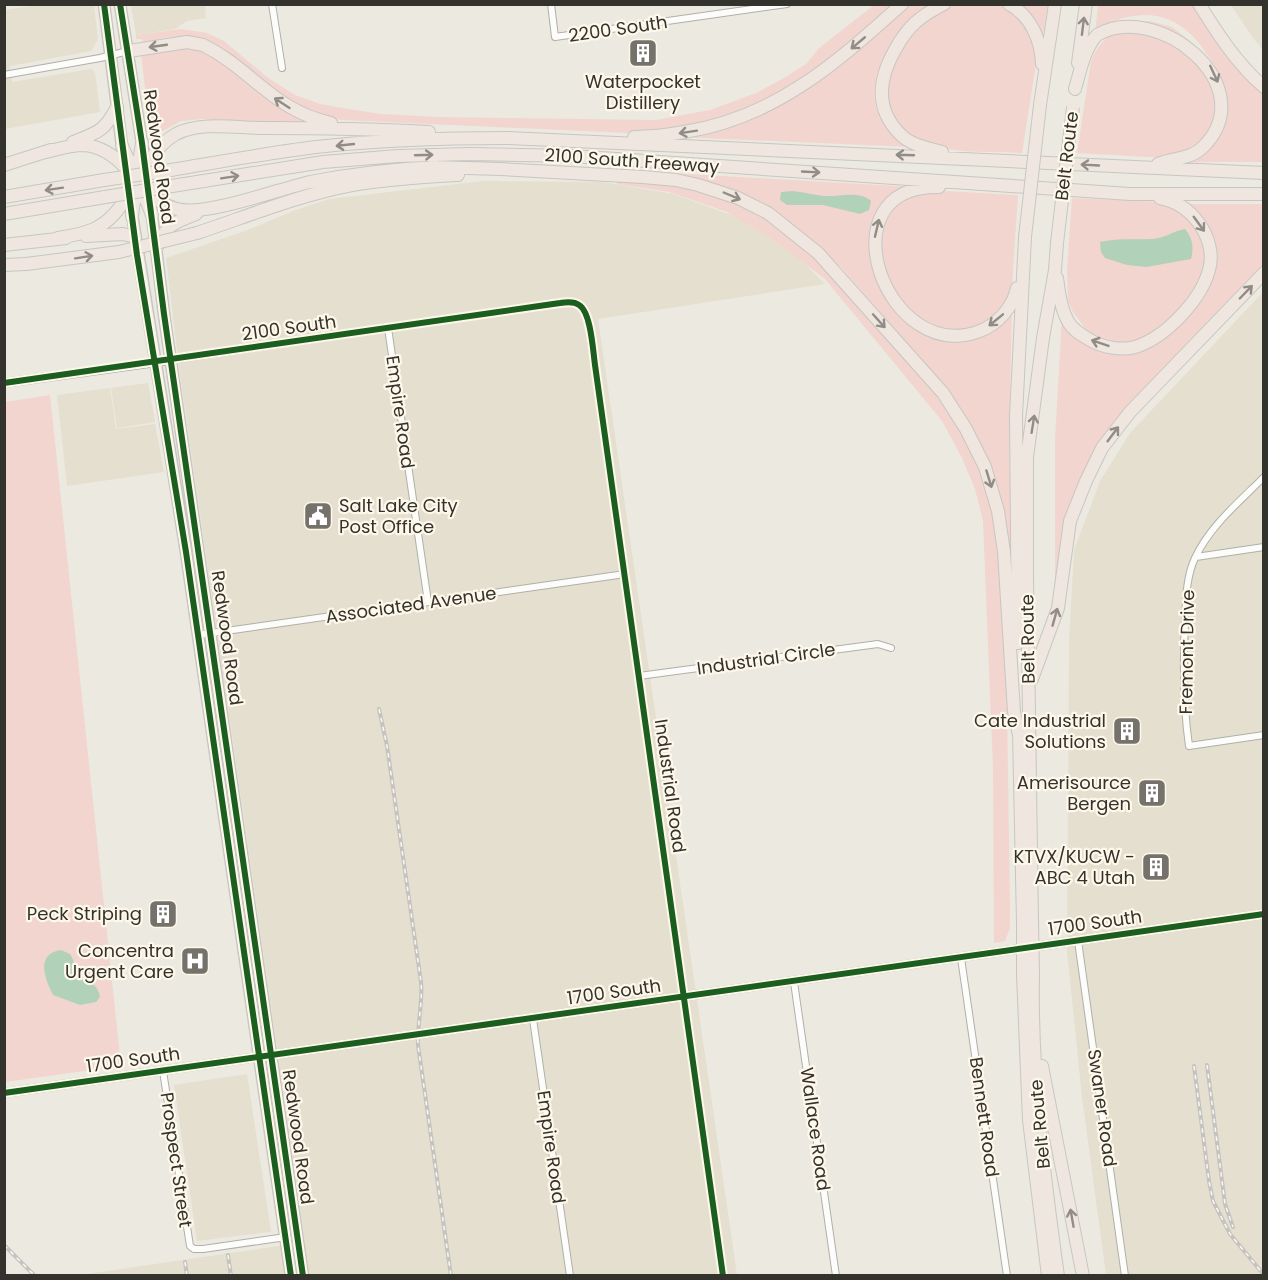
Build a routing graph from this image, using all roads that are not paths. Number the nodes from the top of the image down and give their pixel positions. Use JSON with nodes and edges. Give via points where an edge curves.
{"nodes":[{"id":1,"x":104,"y":4,"type":"edge"},
{"id":2,"x":120,"y":4,"type":"edge"},
{"id":3,"x":272,"y":4,"type":"edge"},
{"id":4,"x":551,"y":4,"type":"edge"},
{"id":5,"x":787,"y":4,"type":"edge"},
{"id":6,"x":902,"y":4,"type":"edge"},
{"id":7,"x":944,"y":4,"type":"edge"},
{"id":8,"x":1009,"y":4,"type":"edge"},
{"id":9,"x":1055,"y":4,"type":"edge"},
{"id":10,"x":1086,"y":4,"type":"edge"},
{"id":11,"x":1199,"y":4,"type":"edge"},
{"id":12,"x":129,"y":51,"type":"junction"},
{"id":13,"x":110,"y":56,"type":"junction"},
{"id":14,"x":282,"y":68,"type":"dead end"},
{"id":15,"x":4,"y":75,"type":"edge"},
{"id":16,"x":1042,"y":86,"type":"junction"},
{"id":17,"x":1263,"y":87,"type":"edge"},
{"id":18,"x":1075,"y":89,"type":"junction"},
{"id":19,"x":117,"y":107,"type":"junction"},
{"id":20,"x":357,"y":127,"type":"junction"},
{"id":21,"x":508,"y":138,"type":"junction"},
{"id":22,"x":565,"y":140,"type":"junction"},
{"id":23,"x":142,"y":143,"type":"joint"},
{"id":24,"x":122,"y":146,"type":"joint"},
{"id":25,"x":46,"y":152,"type":"junction"},
{"id":26,"x":606,"y":158,"type":"junction"},
{"id":27,"x":964,"y":159,"type":"junction"},
{"id":28,"x":4,"y":165,"type":"edge"},
{"id":29,"x":430,"y":167,"type":"junction"},
{"id":30,"x":1148,"y":168,"type":"junction"},
{"id":31,"x":559,"y":172,"type":"junction"},
{"id":32,"x":1263,"y":173,"type":"edge"},
{"id":33,"x":135,"y":178,"type":"junction"},
{"id":34,"x":1036,"y":188,"type":"junction"},
{"id":35,"x":149,"y":193,"type":"junction"},
{"id":36,"x":1130,"y":194,"type":"junction"},
{"id":37,"x":1263,"y":194,"type":"edge"},
{"id":38,"x":4,"y":197,"type":"edge"},
{"id":39,"x":220,"y":206,"type":"junction"},
{"id":40,"x":4,"y":214,"type":"edge"},
{"id":41,"x":152,"y":215,"type":"junction"},
{"id":42,"x":132,"y":216,"type":"joint"},
{"id":43,"x":135,"y":237,"type":"junction"},
{"id":44,"x":58,"y":238,"type":"junction"},
{"id":45,"x":1025,"y":242,"type":"junction"},
{"id":46,"x":4,"y":245,"type":"edge"},
{"id":47,"x":156,"y":249,"type":"junction"},
{"id":48,"x":4,"y":265,"type":"edge"},
{"id":49,"x":1055,"y":270,"type":"junction"},
{"id":50,"x":1263,"y":273,"type":"edge"},
{"id":51,"x":578,"y":304,"type":"joint"},
{"id":52,"x":388,"y":328,"type":"junction"},
{"id":53,"x":171,"y":360,"type":"junction"},
{"id":54,"x":154,"y":362,"type":"junction"},
{"id":55,"x":4,"y":383,"type":"edge"},
{"id":56,"x":1263,"y":477,"type":"edge"},
{"id":57,"x":1263,"y":547,"type":"edge"},
{"id":58,"x":1196,"y":557,"type":"junction"},
{"id":59,"x":625,"y":574,"type":"junction"},
{"id":60,"x":428,"y":602,"type":"junction"},
{"id":61,"x":211,"y":633,"type":"junction"},
{"id":62,"x":198,"y":635,"type":"junction"},
{"id":63,"x":891,"y":648,"type":"dead end"},
{"id":64,"x":639,"y":676,"type":"junction"},
{"id":65,"x":1028,"y":692,"type":"junction"},
{"id":66,"x":1263,"y":735,"type":"edge"},
{"id":67,"x":1020,"y":740,"type":"junction"},
{"id":68,"x":1263,"y":914,"type":"edge"},
{"id":69,"x":1028,"y":923,"type":"junction"},
{"id":70,"x":1078,"y":941,"type":"junction"},
{"id":71,"x":961,"y":958,"type":"junction"},
{"id":72,"x":1028,"y":974,"type":"junction"},
{"id":73,"x":794,"y":982,"type":"junction"},
{"id":74,"x":684,"y":997,"type":"junction"},
{"id":75,"x":533,"y":1019,"type":"junction"},
{"id":76,"x":1034,"y":1027,"type":"junction"},
{"id":77,"x":272,"y":1056,"type":"junction"},
{"id":78,"x":259,"y":1058,"type":"junction"},
{"id":79,"x":163,"y":1071,"type":"junction"},
{"id":80,"x":4,"y":1093,"type":"edge"},
{"id":81,"x":286,"y":1237,"type":"junction"},
{"id":82,"x":291,"y":1275,"type":"edge"},
{"id":83,"x":303,"y":1275,"type":"edge"},
{"id":84,"x":570,"y":1275,"type":"edge"},
{"id":85,"x":723,"y":1275,"type":"edge"},
{"id":86,"x":836,"y":1275,"type":"edge"},
{"id":87,"x":1007,"y":1275,"type":"edge"},
{"id":88,"x":1048,"y":1275,"type":"edge"},
{"id":89,"x":1058,"y":1275,"type":"edge"},
{"id":90,"x":1083,"y":1275,"type":"edge"},
{"id":91,"x":1125,"y":1275,"type":"edge"}],
"edges":[{"from":1,"to":13,"type":"main road","name":"Redwood Road"},
{"from":2,"to":12,"type":"main road","name":"Redwood Road"},
{"from":3,"to":14,"type":"street"},
{"from":4,"to":5,"type":"street","name":"2200 South","via":[[555,38]]},
{"from":6,"to":22,"type":"highway","one_way":true,"via":[[818,76],[744,117],[675,134]]},
{"from":7,"to":27,"type":"highway","via":[[916,22],[902,37],[884,71],[880,95],[884,110],[900,134],[921,146]]},
{"from":8,"to":16,"type":"highway","via":[[1035,32]]},
{"from":9,"to":16,"type":"highway","name":"Belt Route"},
{"from":18,"to":10,"type":"highway","name":"Belt Route","one_way":true},
{"from":11,"to":17,"type":"highway","via":[[1222,40]]},
{"from":12,"to":13,"type":"street"},
{"from":20,"to":12,"type":"highway","one_way":true,"via":[[319,120],[294,110],[199,44],[187,42]]},
{"from":12,"to":23,"type":"main road","name":"Redwood Road"},
{"from":13,"to":15,"type":"street"},
{"from":13,"to":19,"type":"main road","name":"Redwood Road"},
{"from":16,"to":45,"type":"highway","name":"Belt Route","bridge":true},
{"from":18,"to":30,"type":"highway","one_way":true,"via":[[1084,57],[1097,35],[1125,19],[1142,16],[1160,20],[1190,39],[1214,73],[1221,91],[1221,117],[1215,133],[1195,154]]},
{"from":18,"to":49,"type":"highway","name":"Belt Route","bridge":true},
{"from":19,"to":24,"type":"main road","name":"Redwood Road"},
{"from":19,"to":25,"type":"highway","via":[[99,132]]},
{"from":20,"to":21,"type":"highway"},
{"from":20,"to":33,"type":"highway","via":[[193,129],[169,140]]},
{"from":21,"to":22,"type":"highway","name":"2100 South Freeway"},
{"from":21,"to":38,"type":"highway","name":"2100 South Freeway","one_way":true,"bridge":true,"via":[[356,143],[264,154]]},
{"from":27,"to":22,"type":"highway","name":"2100 South Freeway","one_way":true},
{"from":23,"to":33,"type":"highway"},
{"from":24,"to":33,"type":"highway"},
{"from":25,"to":28,"type":"highway"},
{"from":25,"to":33,"type":"highway","via":[[92,146],[111,155]]},
{"from":26,"to":29,"type":"highway"},
{"from":26,"to":34,"type":"highway","name":"2100 South Freeway","one_way":true},
{"from":40,"to":26,"type":"highway","name":"2100 South Freeway","one_way":true,"bridge":true,"via":[[323,162],[470,154]]},
{"from":30,"to":27,"type":"highway","name":"2100 South Freeway","one_way":true},
{"from":29,"to":31,"type":"highway"},
{"from":29,"to":39,"type":"highway","via":[[327,179]]},
{"from":30,"to":32,"type":"highway","name":"2100 South Freeway"},
{"from":48,"to":31,"type":"highway","one_way":true,"bridge":true,"via":[[119,252],[325,192],[381,181]]},
{"from":31,"to":67,"type":"highway","one_way":true,"via":[[676,180],[718,190],[768,213],[818,253],[943,393],[985,467],[998,511],[1014,712]]},
{"from":33,"to":35,"type":"highway"},
{"from":33,"to":41,"type":"highway"},
{"from":33,"to":42,"type":"highway"},
{"from":33,"to":44,"type":"highway","via":[[114,214],[101,225]]},
{"from":34,"to":36,"type":"highway","name":"2100 South Freeway"},
{"from":45,"to":34,"type":"highway","one_way":true,"via":[[1014,299],[1006,312],[985,329],[969,335],[941,334],[914,321],[893,298],[878,268],[875,227],[885,210],[910,191],[930,187]]},
{"from":35,"to":39,"type":"highway","via":[[180,210]]},
{"from":35,"to":41,"type":"main road","name":"Redwood Road"},
{"from":36,"to":37,"type":"highway","name":"2100 South Freeway"},
{"from":36,"to":49,"type":"highway","one_way":true,"via":[[1169,200],[1182,207],[1205,231],[1210,246],[1210,268],[1203,287],[1173,324],[1135,347],[1096,343],[1076,332],[1069,323]]},
{"from":39,"to":47,"type":"highway","via":[[170,225]]},
{"from":41,"to":47,"type":"main road","name":"Redwood Road"},
{"from":42,"to":43,"type":"main road","name":"Redwood Road"},
{"from":43,"to":44,"type":"highway","via":[[123,234]]},
{"from":43,"to":54,"type":"main road","name":"Redwood Road"},
{"from":44,"to":46,"type":"highway"},
{"from":45,"to":67,"type":"highway","name":"Belt Route","via":[[1016,416]]},
{"from":47,"to":53,"type":"main road","name":"Redwood Road"},
{"from":65,"to":49,"type":"highway","name":"Belt Route","one_way":true,"via":[[1028,457]]},
{"from":65,"to":50,"type":"highway","one_way":true,"via":[[1058,608],[1070,521],[1102,448],[1130,412]]},
{"from":51,"to":52,"type":"street","name":"2100 South","via":[[554,304]]},
{"from":51,"to":59,"type":"street","name":"Industrial Road","via":[[589,324]]},
{"from":52,"to":53,"type":"street","name":"2100 South"},
{"from":52,"to":60,"type":"street","name":"Empire Road"},
{"from":53,"to":54,"type":"street","name":"2100 South"},
{"from":53,"to":61,"type":"main road","name":"Redwood Road"},
{"from":54,"to":55,"type":"street","name":"2100 South"},
{"from":54,"to":62,"type":"main road","name":"Redwood Road"},
{"from":56,"to":58,"type":"street","name":"Fremont Drive","via":[[1212,530]]},
{"from":57,"to":58,"type":"street"},
{"from":58,"to":66,"type":"street","name":"Fremont Drive","via":[[1186,595],[1183,696],[1188,746]]},
{"from":59,"to":60,"type":"street","name":"Associated Avenue"},
{"from":59,"to":64,"type":"street","name":"Industrial Road"},
{"from":60,"to":61,"type":"street","name":"Associated Avenue"},
{"from":61,"to":62,"type":"street","name":"Associated Avenue"},
{"from":61,"to":77,"type":"main road","name":"Redwood Road"},
{"from":62,"to":78,"type":"main road","name":"Redwood Road"},
{"from":63,"to":64,"type":"street","name":"Industrial Circle","via":[[878,644]]},
{"from":64,"to":74,"type":"street","name":"Industrial Road"},
{"from":65,"to":69,"type":"highway","name":"Belt Route"},
{"from":67,"to":69,"type":"highway","name":"Belt Route"},
{"from":68,"to":70,"type":"street","name":"1700 South"},
{"from":69,"to":72,"type":"highway","name":"Belt Route","bridge":true},
{"from":70,"to":71,"type":"street","name":"1700 South"},
{"from":70,"to":91,"type":"street","name":"Swaner Road"},
{"from":71,"to":73,"type":"street","name":"1700 South"},
{"from":71,"to":87,"type":"street","name":"Bennett Road"},
{"from":72,"to":76,"type":"highway","name":"Belt Route"},
{"from":72,"to":88,"type":"highway","name":"Belt Route","via":[[1029,1120]]},
{"from":73,"to":74,"type":"street","name":"1700 South"},
{"from":73,"to":86,"type":"street","name":"Wallace Road"},
{"from":74,"to":75,"type":"street","name":"1700 South"},
{"from":74,"to":85,"type":"street","name":"Industrial Road"},
{"from":75,"to":77,"type":"street","name":"1700 South"},
{"from":75,"to":84,"type":"street","name":"Empire Road"},
{"from":76,"to":89,"type":"highway","name":"Belt Route","via":[[1045,1182]]},
{"from":90,"to":76,"type":"highway","one_way":true},
{"from":77,"to":78,"type":"street","name":"1700 South"},
{"from":77,"to":83,"type":"main road","name":"Redwood Road"},
{"from":78,"to":79,"type":"street","name":"1700 South"},
{"from":78,"to":81,"type":"main road","name":"Redwood Road"},
{"from":79,"to":80,"type":"street","name":"1700 South"},
{"from":79,"to":81,"type":"street","name":"Prospect Street","via":[[192,1248]]},
{"from":81,"to":82,"type":"main road","name":"Redwood Road"}]}
